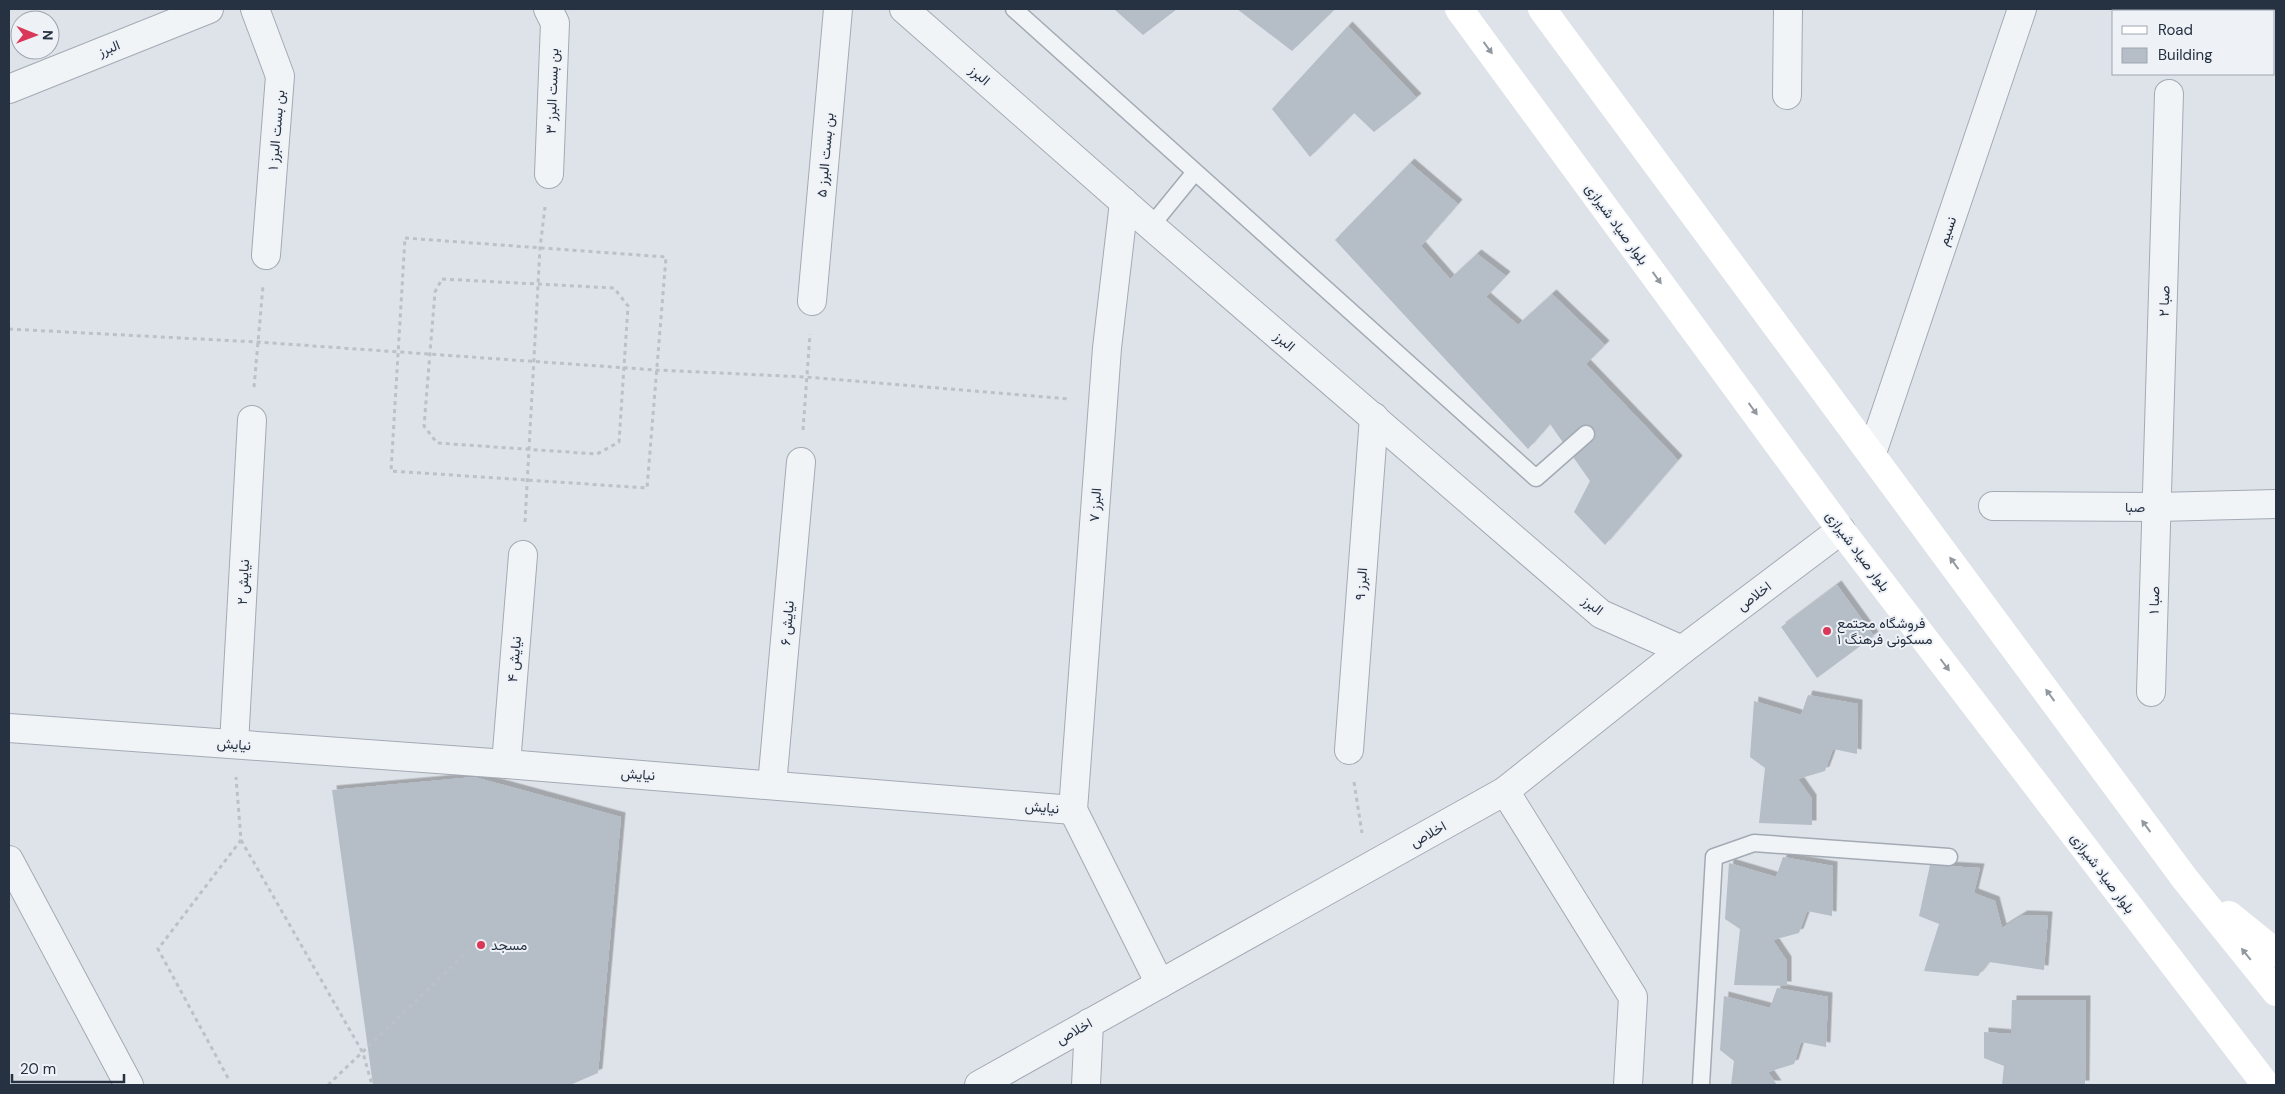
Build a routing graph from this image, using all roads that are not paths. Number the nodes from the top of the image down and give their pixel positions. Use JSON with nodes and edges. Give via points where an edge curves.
{"nodes":[{"id":1,"x":209,"y":9,"type":"edge"},
{"id":2,"x":255,"y":9,"type":"edge"},
{"id":3,"x":548,"y":9,"type":"edge"},
{"id":4,"x":838,"y":9,"type":"edge"},
{"id":5,"x":904,"y":9,"type":"edge"},
{"id":6,"x":1014,"y":9,"type":"edge"},
{"id":7,"x":1459,"y":9,"type":"edge"},
{"id":8,"x":1542,"y":9,"type":"edge"},
{"id":9,"x":1788,"y":9,"type":"edge"},
{"id":10,"x":2022,"y":9,"type":"edge"},
{"id":11,"x":168,"y":16,"type":"edge"},
{"id":12,"x":9,"y":89,"type":"edge"},
{"id":13,"x":1787,"y":94,"type":"dead end"},
{"id":14,"x":2169,"y":94,"type":"dead end"},
{"id":15,"x":1195,"y":172,"type":"junction"},
{"id":16,"x":549,"y":174,"type":"road end"},
{"id":17,"x":1124,"y":202,"type":"junction"},
{"id":18,"x":1151,"y":226,"type":"junction"},
{"id":19,"x":266,"y":256,"type":"road end"},
{"id":20,"x":812,"y":301,"type":"road end"},
{"id":21,"x":1374,"y":417,"type":"junction"},
{"id":22,"x":252,"y":420,"type":"road end"},
{"id":23,"x":1586,"y":434,"type":"dead end"},
{"id":24,"x":1872,"y":453,"type":"junction"},
{"id":25,"x":801,"y":462,"type":"road end"},
{"id":26,"x":2276,"y":504,"type":"edge"},
{"id":27,"x":1993,"y":506,"type":"dead end"},
{"id":28,"x":2157,"y":507,"type":"junction"},
{"id":29,"x":1841,"y":530,"type":"junction"},
{"id":30,"x":523,"y":555,"type":"road end"},
{"id":31,"x":1682,"y":650,"type":"junction"},
{"id":32,"x":2151,"y":692,"type":"dead end"},
{"id":33,"x":9,"y":728,"type":"edge"},
{"id":34,"x":234,"y":744,"type":"junction"},
{"id":35,"x":1349,"y":750,"type":"road end"},
{"id":36,"x":506,"y":764,"type":"junction"},
{"id":37,"x":772,"y":785,"type":"junction"},
{"id":38,"x":1505,"y":791,"type":"junction"},
{"id":39,"x":1073,"y":810,"type":"junction"},
{"id":40,"x":1949,"y":857,"type":"dead end"},
{"id":41,"x":9,"y":860,"type":"edge"},
{"id":42,"x":2185,"y":880,"type":"junction"},
{"id":43,"x":2276,"y":953,"type":"edge"},
{"id":44,"x":1160,"y":984,"type":"junction"},
{"id":45,"x":2276,"y":992,"type":"edge"},
{"id":46,"x":1090,"y":1023,"type":"junction"},
{"id":47,"x":129,"y":1085,"type":"edge"},
{"id":48,"x":979,"y":1085,"type":"edge"},
{"id":49,"x":1086,"y":1085,"type":"edge"},
{"id":50,"x":1628,"y":1085,"type":"edge"},
{"id":51,"x":1701,"y":1085,"type":"edge"},
{"id":52,"x":2266,"y":1085,"type":"edge"}],
"edges":[{"from":1,"to":11,"type":"street","name":"البرز"},
{"from":2,"to":19,"type":"street","name":"بن بست البرز ۱","via":[[280,76]]},
{"from":3,"to":16,"type":"street","name":"بن بست البرز ۳","via":[[555,23]]},
{"from":4,"to":20,"type":"street","name":"بن بست البرز ۵"},
{"from":5,"to":17,"type":"street","name":"البرز"},
{"from":6,"to":15,"type":"lane"},
{"from":7,"to":29,"type":"main road","name":"بلوار صیاد شیرازی","one_way":true},
{"from":8,"to":24,"type":"main road"},
{"from":9,"to":13,"type":"street"},
{"from":10,"to":24,"type":"street","name":"نسیم"},
{"from":11,"to":12,"type":"street","name":"البرز"},
{"from":14,"to":28,"type":"street","name":"صبا ۲"},
{"from":15,"to":18,"type":"lane"},
{"from":15,"to":23,"type":"lane","via":[[1536,478]]},
{"from":17,"to":18,"type":"street","name":"البرز"},
{"from":17,"to":39,"type":"street","name":"البرز ۷","via":[[1103,402]]},
{"from":18,"to":21,"type":"street","name":"البرز"},
{"from":21,"to":31,"type":"street","name":"البرز","via":[[1601,614]]},
{"from":21,"to":35,"type":"street","name":"البرز ۹"},
{"from":22,"to":34,"type":"street","name":"نیایش ۲"},
{"from":42,"to":24,"type":"main road","one_way":true},
{"from":25,"to":37,"type":"street","name":"نیایش ۶"},
{"from":26,"to":28,"type":"street","name":"صبا"},
{"from":27,"to":28,"type":"street","name":"صبا"},
{"from":28,"to":32,"type":"street","name":"صبا ۱"},
{"from":29,"to":31,"type":"street","name":"اخلاص"},
{"from":29,"to":52,"type":"main road","name":"بلوار صیاد شیرازی","one_way":true},
{"from":30,"to":36,"type":"street","name":"نیایش ۴"},
{"from":31,"to":38,"type":"street","name":"اخلاص"},
{"from":33,"to":34,"type":"street","name":"نیایش"},
{"from":34,"to":36,"type":"street","name":"نیایش"},
{"from":36,"to":37,"type":"street","name":"نیایش"},
{"from":37,"to":39,"type":"street","name":"نیایش"},
{"from":38,"to":44,"type":"street","name":"اخلاص"},
{"from":38,"to":50,"type":"street","via":[[1633,997]]},
{"from":39,"to":44,"type":"street","name":"نیایش"},
{"from":40,"to":51,"type":"lane","via":[[1754,843],[1714,857]]},
{"from":41,"to":47,"type":"street"},
{"from":42,"to":43,"type":"main road"},
{"from":45,"to":42,"type":"main road","one_way":true},
{"from":44,"to":46,"type":"street","name":"اخلاص"},
{"from":46,"to":48,"type":"street","name":"اخلاص"},
{"from":46,"to":49,"type":"street"}]}
